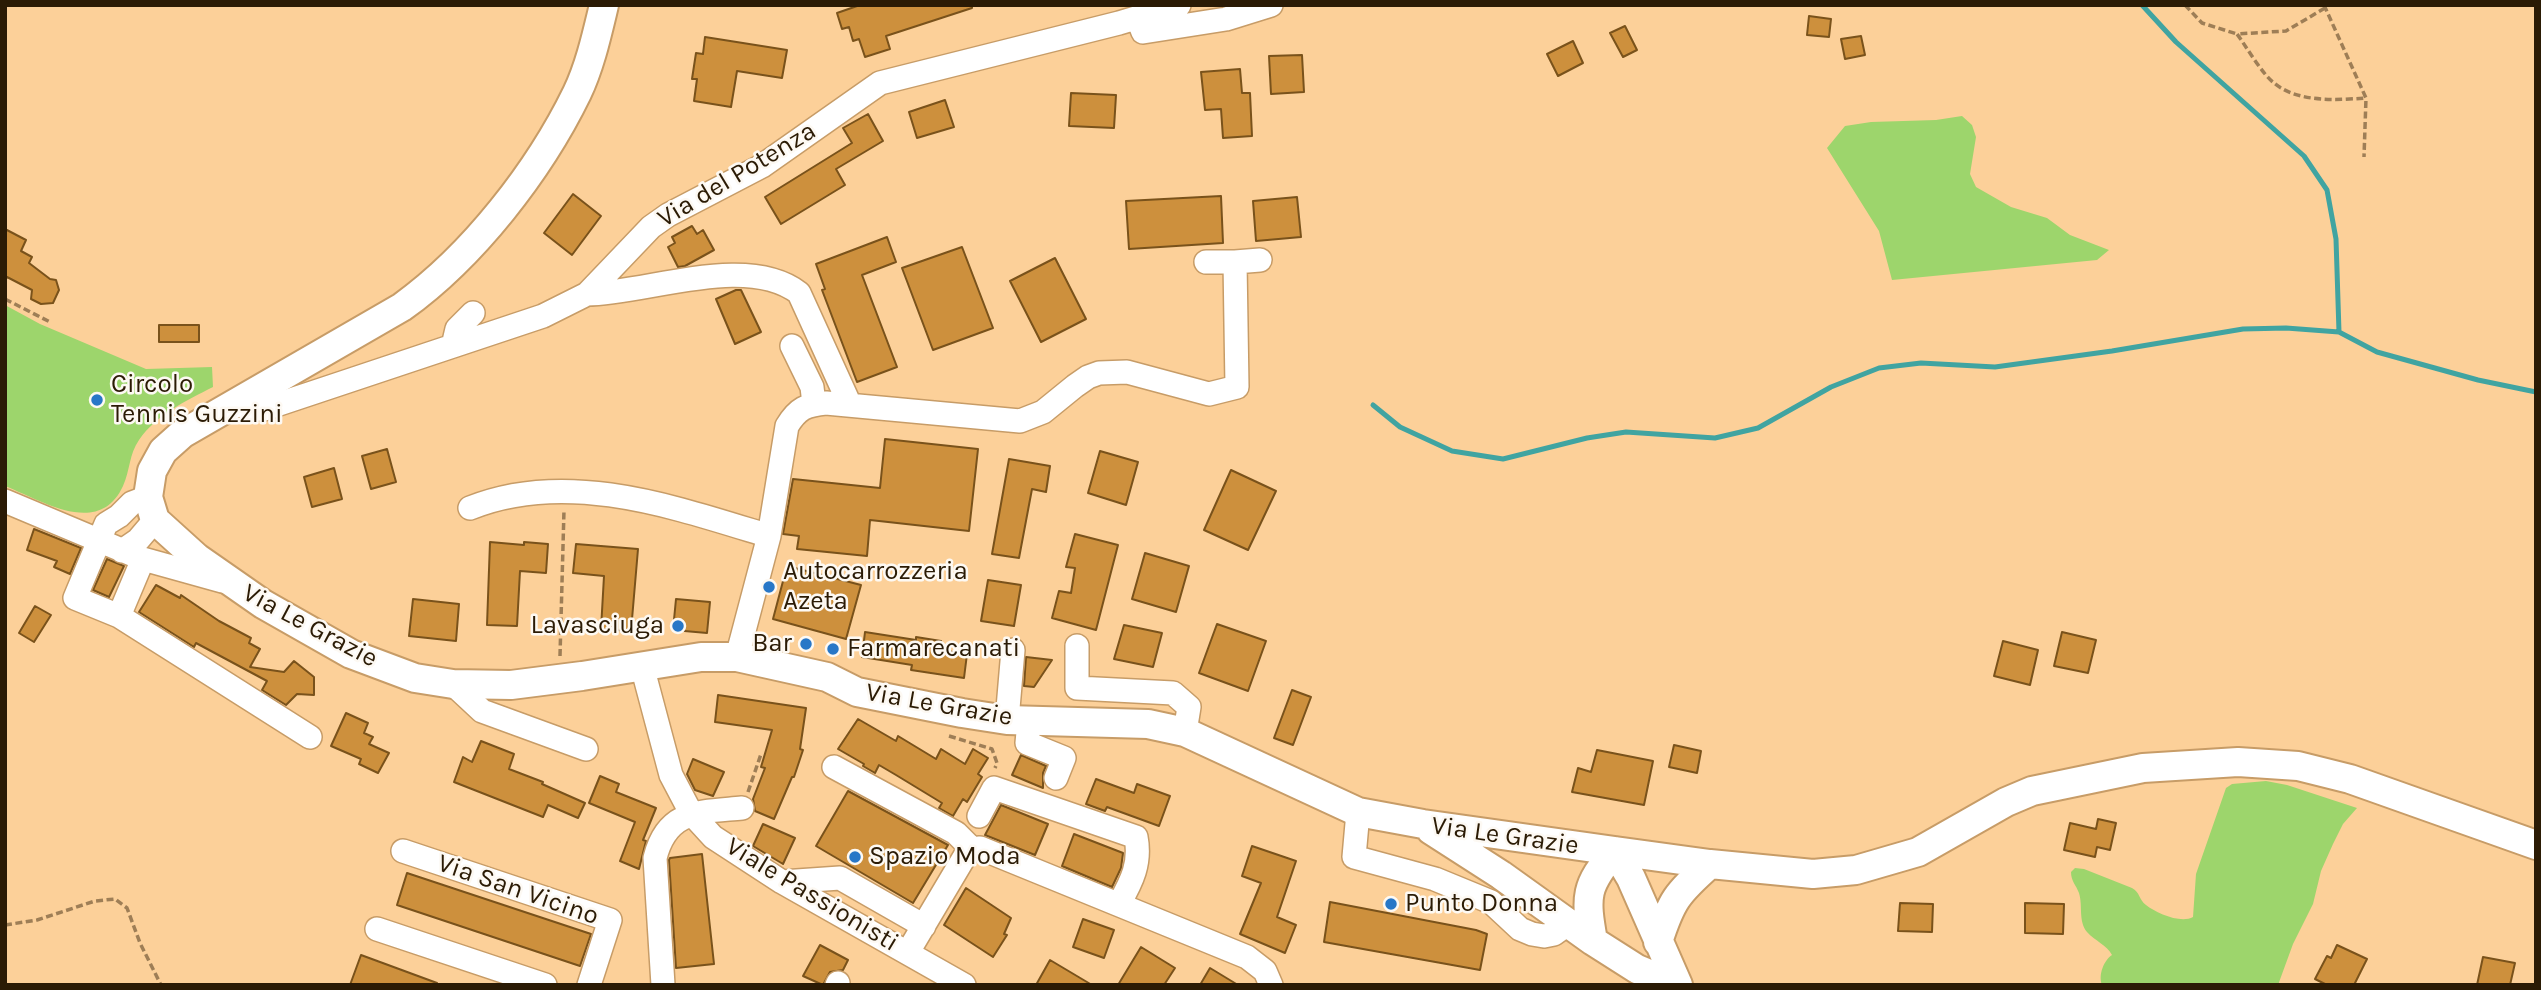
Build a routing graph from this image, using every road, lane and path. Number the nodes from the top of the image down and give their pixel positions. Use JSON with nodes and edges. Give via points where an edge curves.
{"nodes":[{"id":1,"x":604,"y":5,"type":"edge"},
{"id":2,"x":1179,"y":5,"type":"edge"},
{"id":3,"x":1271,"y":5,"type":"edge"},
{"id":4,"x":2185,"y":5,"type":"edge"},
{"id":5,"x":2325,"y":7,"type":"edge"},
{"id":6,"x":1138,"y":19,"type":"junction"},
{"id":7,"x":2237,"y":34,"type":"junction"},
{"id":8,"x":2366,"y":98,"type":"junction"},
{"id":9,"x":2364,"y":157,"type":"dead end"},
{"id":10,"x":1260,"y":260,"type":"dead end"},
{"id":11,"x":1206,"y":262,"type":"dead end"},
{"id":12,"x":1235,"y":262,"type":"junction"},
{"id":13,"x":587,"y":294,"type":"junction"},
{"id":14,"x":5,"y":299,"type":"edge"},
{"id":15,"x":473,"y":313,"type":"dead end"},
{"id":16,"x":50,"y":322,"type":"dead end"},
{"id":17,"x":453,"y":346,"type":"junction"},
{"id":18,"x":792,"y":346,"type":"dead end"},
{"id":19,"x":238,"y":402,"type":"junction"},
{"id":20,"x":814,"y":404,"type":"junction"},
{"id":21,"x":850,"y":405,"type":"junction"},
{"id":22,"x":565,"y":491,"type":"junction"},
{"id":23,"x":5,"y":501,"type":"edge"},
{"id":24,"x":470,"y":508,"type":"dead end"},
{"id":25,"x":152,"y":509,"type":"junction"},
{"id":26,"x":769,"y":536,"type":"junction"},
{"id":27,"x":98,"y":542,"type":"junction"},
{"id":28,"x":132,"y":555,"type":"junction"},
{"id":29,"x":232,"y":583,"type":"junction"},
{"id":30,"x":119,"y":616,"type":"junction"},
{"id":31,"x":1077,"y":646,"type":"dead end"},
{"id":32,"x":1013,"y":650,"type":"dead end"},
{"id":33,"x":737,"y":657,"type":"junction"},
{"id":34,"x":642,"y":667,"type":"junction"},
{"id":35,"x":559,"y":679,"type":"junction"},
{"id":36,"x":453,"y":684,"type":"junction"},
{"id":37,"x":1018,"y":720,"type":"junction"},
{"id":38,"x":1185,"y":732,"type":"junction"},
{"id":39,"x":936,"y":733,"type":"dead end"},
{"id":40,"x":310,"y":737,"type":"dead end"},
{"id":41,"x":586,"y":749,"type":"dead end"},
{"id":42,"x":761,"y":754,"type":"dead end"},
{"id":43,"x":834,"y":767,"type":"dead end"},
{"id":44,"x":991,"y":775,"type":"dead end"},
{"id":45,"x":1056,"y":778,"type":"dead end"},
{"id":46,"x":742,"y":808,"type":"joint"},
{"id":47,"x":1358,"y":812,"type":"junction"},
{"id":48,"x":691,"y":813,"type":"junction"},
{"id":49,"x":979,"y":816,"type":"dead end"},
{"id":50,"x":1423,"y":824,"type":"junction"},
{"id":51,"x":2536,"y":845,"type":"edge"},
{"id":52,"x":972,"y":849,"type":"junction"},
{"id":53,"x":403,"y":851,"type":"dead end"},
{"id":54,"x":1615,"y":851,"type":"junction"},
{"id":55,"x":1710,"y":864,"type":"junction"},
{"id":56,"x":782,"y":882,"type":"junction"},
{"id":57,"x":1119,"y":904,"type":"junction"},
{"id":58,"x":1568,"y":924,"type":"junction"},
{"id":59,"x":5,"y":925,"type":"edge"},
{"id":60,"x":924,"y":926,"type":"junction"},
{"id":61,"x":377,"y":929,"type":"dead end"},
{"id":62,"x":1593,"y":941,"type":"junction"},
{"id":63,"x":1658,"y":942,"type":"junction"},
{"id":64,"x":908,"y":952,"type":"junction"},
{"id":65,"x":934,"y":977,"type":"edge"},
{"id":66,"x":161,"y":985,"type":"edge"},
{"id":67,"x":545,"y":985,"type":"edge"},
{"id":68,"x":589,"y":985,"type":"edge"},
{"id":69,"x":663,"y":985,"type":"edge"},
{"id":70,"x":964,"y":985,"type":"edge"},
{"id":71,"x":1271,"y":985,"type":"edge"},
{"id":72,"x":1677,"y":985,"type":"edge"}],
"edges":[{"from":1,"to":19,"type":"main road","via":[[578,91],[542,152],[503,207],[432,286]]},
{"from":2,"to":6,"type":"street","name":"Via del Potenza"},
{"from":3,"to":6,"type":"street","via":[[1226,19],[1143,32]]},
{"from":4,"to":7,"type":"path","via":[[2202,23]]},
{"from":5,"to":7,"type":"path","via":[[2286,31]]},
{"from":5,"to":8,"type":"path"},
{"from":6,"to":13,"type":"street","name":"Via del Potenza","via":[[880,83],[762,166],[651,227]]},
{"from":7,"to":8,"type":"path","via":[[2274,83],[2299,95]]},
{"from":8,"to":9,"type":"path"},
{"from":10,"to":12,"type":"street"},
{"from":11,"to":12,"type":"street"},
{"from":12,"to":21,"type":"street","via":[[1237,387],[1209,394],[1127,373],[1099,373],[1043,412],[1020,421]]},
{"from":13,"to":17,"type":"street","name":"Via del Potenza","via":[[543,316]]},
{"from":13,"to":21,"type":"street","via":[[726,277],[762,276],[789,285],[799,293]]},
{"from":14,"to":16,"type":"path"},
{"from":15,"to":17,"type":"street","via":[[457,329]]},
{"from":17,"to":19,"type":"street","name":"Via del Potenza","via":[[264,408]]},
{"from":18,"to":20,"type":"street","via":[[812,387]]},
{"from":19,"to":25,"type":"main road","via":[[182,434],[163,451],[152,471]]},
{"from":20,"to":21,"type":"street"},
{"from":20,"to":26,"type":"street","via":[[796,412],[787,426]]},
{"from":22,"to":24,"type":"street","via":[[496,497]]},
{"from":22,"to":26,"type":"street","via":[[663,506]]},
{"from":22,"to":35,"type":"path"},
{"from":23,"to":27,"type":"street","name":"Via Le Grazie"},
{"from":25,"to":27,"type":"street","via":[[132,502],[106,524]]},
{"from":25,"to":28,"type":"street"},
{"from":25,"to":29,"type":"main road","name":"Via Le Grazie","via":[[197,558]]},
{"from":26,"to":33,"type":"street"},
{"from":27,"to":28,"type":"street","name":"Via Le Grazie"},
{"from":27,"to":30,"type":"street","via":[[75,598]]},
{"from":28,"to":29,"type":"street","name":"Via Le Grazie"},
{"from":28,"to":30,"type":"street"},
{"from":29,"to":36,"type":"main road","name":"Via Le Grazie","via":[[351,654],[415,678]]},
{"from":30,"to":40,"type":"street"},
{"from":31,"to":38,"type":"street","via":[[1077,688],[1173,694],[1189,707]]},
{"from":32,"to":37,"type":"street"},
{"from":33,"to":34,"type":"main road","name":"Via Le Grazie","via":[[701,657]]},
{"from":33,"to":37,"type":"main road","name":"Via Le Grazie","via":[[827,677],[857,692]]},
{"from":34,"to":35,"type":"main road","name":"Via Le Grazie"},
{"from":34,"to":48,"type":"street","name":"Viale Passionisti","via":[[671,775]]},
{"from":35,"to":36,"type":"main road","name":"Via Le Grazie","via":[[510,685]]},
{"from":36,"to":41,"type":"street","via":[[482,711]]},
{"from":37,"to":38,"type":"main road","name":"Via Le Grazie","via":[[1148,724]]},
{"from":37,"to":45,"type":"street","via":[[1027,743],[1064,758]]},
{"from":38,"to":47,"type":"main road","name":"Via Le Grazie"},
{"from":39,"to":44,"type":"path","via":[[992,749],[998,763]]},
{"from":42,"to":46,"type":"path"},
{"from":43,"to":52,"type":"street","via":[[956,833]]},
{"from":46,"to":48,"type":"street"},
{"from":47,"to":50,"type":"main road","name":"Via Le Grazie"},
{"from":47,"to":58,"type":"street","via":[[1354,857],[1435,879],[1492,902],[1520,929],[1532,934],[1554,934]]},
{"from":48,"to":56,"type":"street","name":"Viale Passionisti","via":[[713,837]]},
{"from":48,"to":69,"type":"street","via":[[668,828],[654,858]]},
{"from":49,"to":57,"type":"street","via":[[994,788],[1136,837],[1135,874]]},
{"from":50,"to":54,"type":"main road","name":"Via Le Grazie"},
{"from":50,"to":58,"type":"main road"},
{"from":51,"to":55,"type":"main road","name":"Via Le Grazie","via":[[2350,779],[2298,766],[2238,762],[2143,768],[2032,791],[1918,852],[1856,870],[1813,874]]},
{"from":52,"to":57,"type":"street","via":[[980,848]]},
{"from":52,"to":60,"type":"street"},
{"from":53,"to":68,"type":"street","name":"Via San Vicino","via":[[610,920]]},
{"from":54,"to":55,"type":"main road","name":"Via Le Grazie"},
{"from":54,"to":62,"type":"main road","via":[[1594,876],[1589,892]]},
{"from":54,"to":63,"type":"main road"},
{"from":55,"to":63,"type":"main road","via":[[1684,886],[1669,908]]},
{"from":56,"to":60,"type":"street","via":[[840,878]]},
{"from":56,"to":64,"type":"street","name":"Viale Passionisti"},
{"from":57,"to":71,"type":"street","via":[[1247,957],[1265,971]]},
{"from":58,"to":62,"type":"main road"},
{"from":59,"to":66,"type":"path","via":[[115,899],[127,908]]},
{"from":60,"to":64,"type":"street"},
{"from":61,"to":67,"type":"street"},
{"from":62,"to":72,"type":"main road","via":[[1637,969]]},
{"from":63,"to":72,"type":"main road"},
{"from":64,"to":65,"type":"street","name":"Viale Passionisti"},
{"from":65,"to":70,"type":"street","name":"Viale Passionisti"}]}
